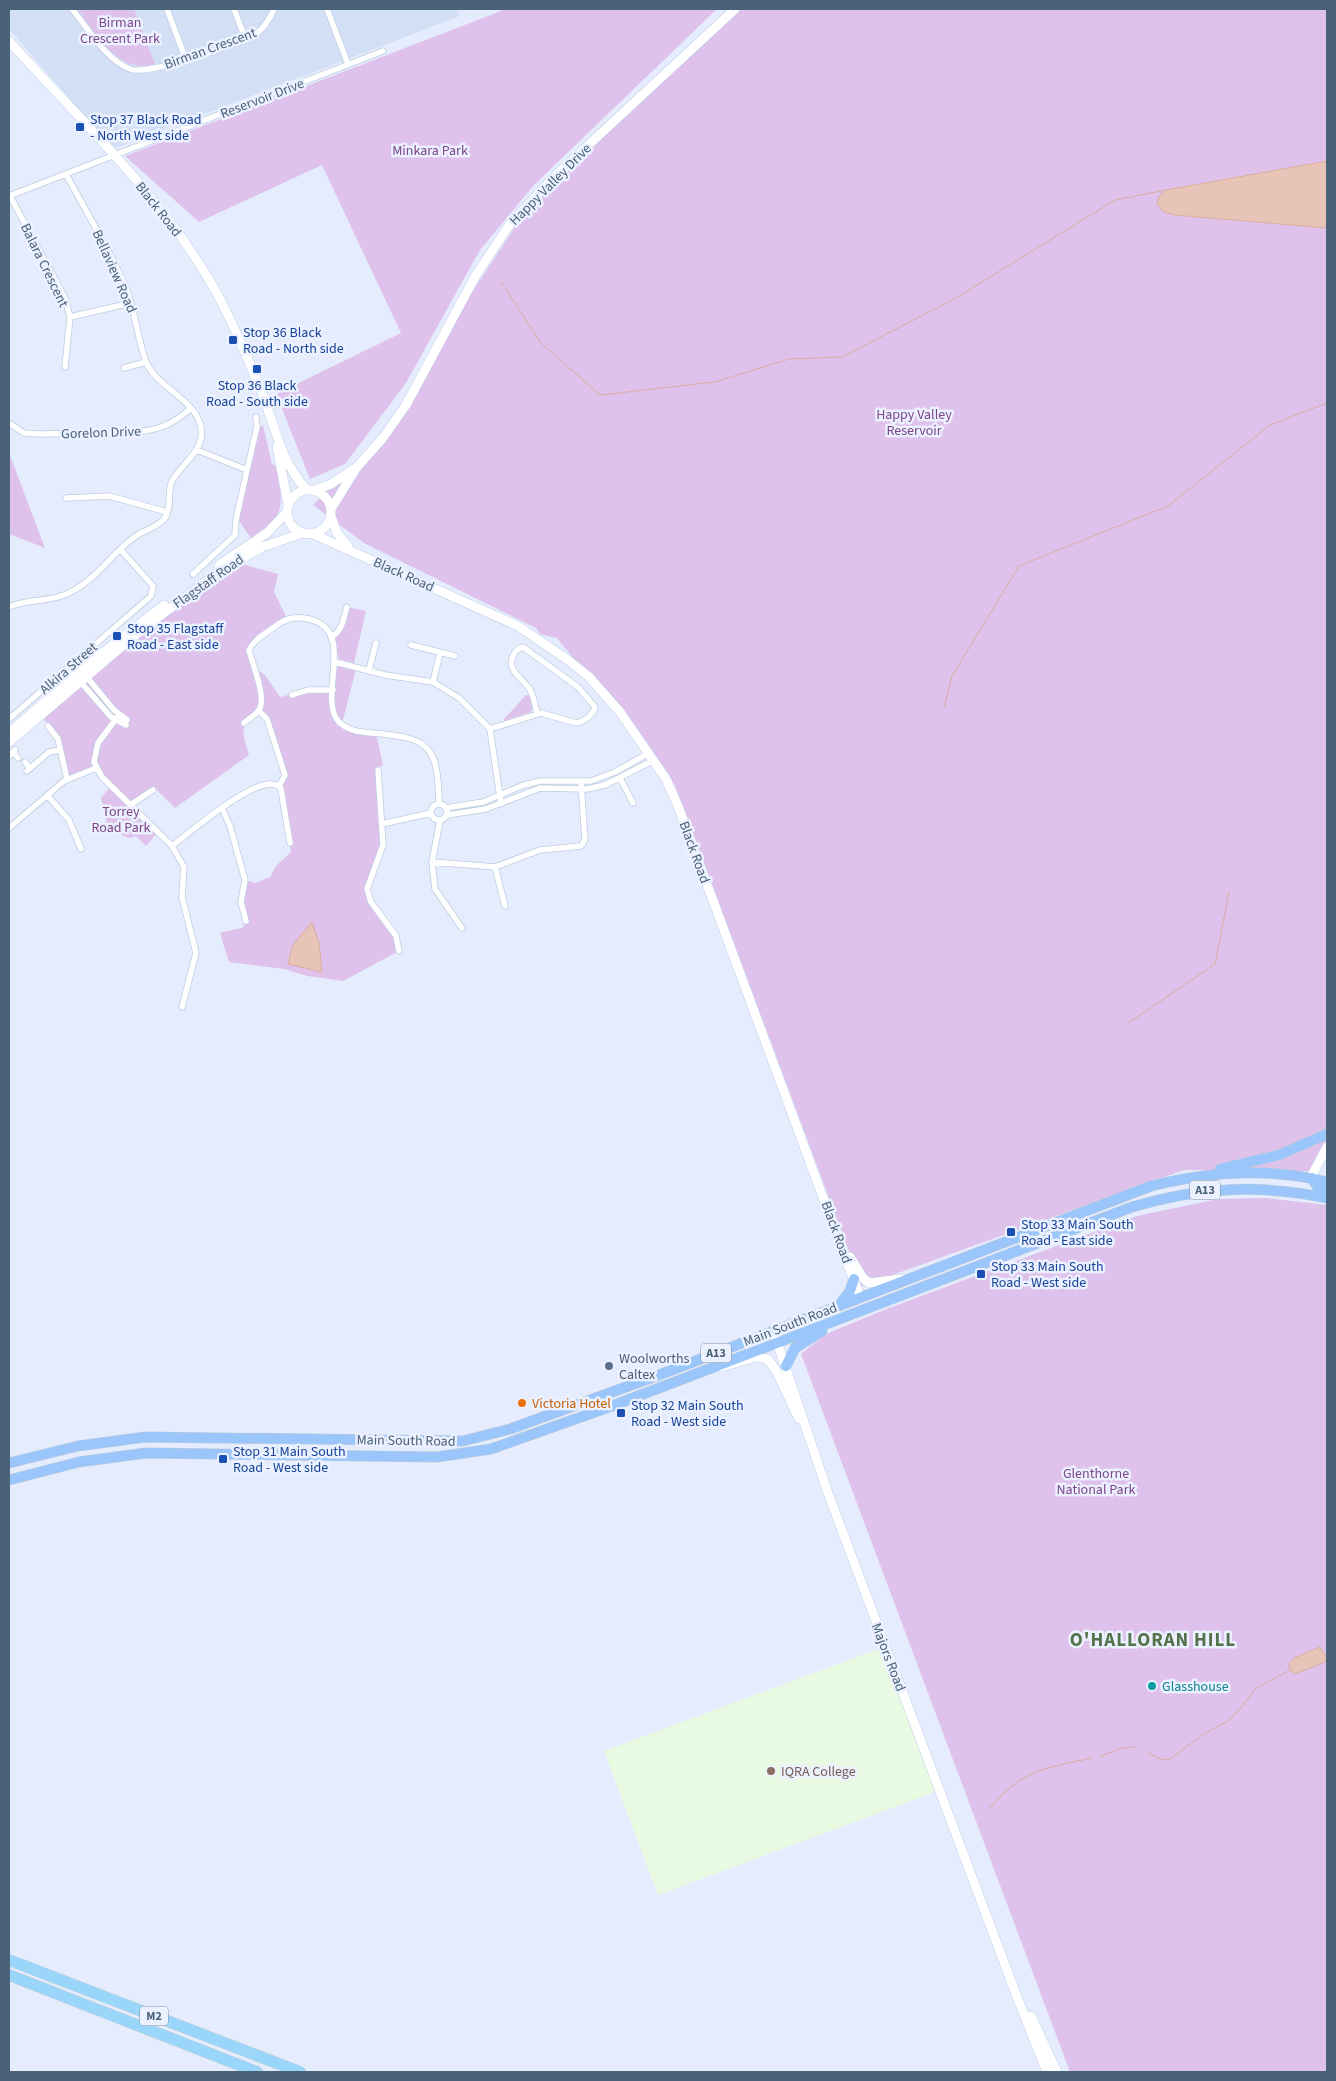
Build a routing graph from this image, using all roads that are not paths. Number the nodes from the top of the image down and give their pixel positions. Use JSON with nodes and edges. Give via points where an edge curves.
{"nodes":[{"id":1,"x":72,"y":9,"type":"edge"},
{"id":2,"x":168,"y":9,"type":"edge"},
{"id":3,"x":234,"y":9,"type":"edge"},
{"id":4,"x":274,"y":9,"type":"edge"},
{"id":5,"x":327,"y":9,"type":"edge"},
{"id":6,"x":735,"y":9,"type":"edge"},
{"id":7,"x":245,"y":38,"type":"junction"},
{"id":8,"x":9,"y":41,"type":"edge"},
{"id":9,"x":383,"y":51,"type":"dead end"},
{"id":10,"x":186,"y":60,"type":"junction"},
{"id":11,"x":348,"y":64,"type":"junction"},
{"id":12,"x":113,"y":155,"type":"junction"},
{"id":13,"x":66,"y":174,"type":"junction"},
{"id":14,"x":9,"y":196,"type":"edge"},
{"id":15,"x":131,"y":303,"type":"junction"},
{"id":16,"x":70,"y":317,"type":"junction"},
{"id":17,"x":146,"y":362,"type":"junction"},
{"id":18,"x":65,"y":367,"type":"dead end"},
{"id":19,"x":124,"y":368,"type":"dead end"},
{"id":20,"x":266,"y":406,"type":"junction"},
{"id":21,"x":190,"y":409,"type":"junction"},
{"id":22,"x":256,"y":416,"type":"dead end"},
{"id":23,"x":9,"y":423,"type":"edge"},
{"id":24,"x":197,"y":450,"type":"junction"},
{"id":25,"x":357,"y":468,"type":"junction"},
{"id":26,"x":247,"y":470,"type":"junction"},
{"id":27,"x":311,"y":490,"type":"junction"},
{"id":28,"x":66,"y":498,"type":"dead end"},
{"id":29,"x":288,"y":508,"type":"junction"},
{"id":30,"x":167,"y":512,"type":"junction"},
{"id":31,"x":331,"y":512,"type":"junction"},
{"id":32,"x":303,"y":533,"type":"junction"},
{"id":33,"x":313,"y":534,"type":"junction"},
{"id":34,"x":121,"y":550,"type":"junction"},
{"id":35,"x":354,"y":551,"type":"junction"},
{"id":36,"x":193,"y":574,"type":"dead end"},
{"id":37,"x":9,"y":607,"type":"edge"},
{"id":38,"x":347,"y":607,"type":"dead end"},
{"id":39,"x":330,"y":637,"type":"junction"},
{"id":40,"x":376,"y":643,"type":"dead end"},
{"id":41,"x":411,"y":646,"type":"dead end"},
{"id":42,"x":440,"y":653,"type":"junction"},
{"id":43,"x":455,"y":656,"type":"dead end"},
{"id":44,"x":335,"y":662,"type":"junction"},
{"id":45,"x":369,"y":670,"type":"junction"},
{"id":46,"x":80,"y":676,"type":"junction"},
{"id":47,"x":434,"y":682,"type":"junction"},
{"id":48,"x":332,"y":690,"type":"junction"},
{"id":49,"x":292,"y":695,"type":"dead end"},
{"id":50,"x":259,"y":711,"type":"junction"},
{"id":51,"x":537,"y":714,"type":"junction"},
{"id":52,"x":117,"y":718,"type":"junction"},
{"id":53,"x":9,"y":719,"type":"edge"},
{"id":54,"x":126,"y":722,"type":"dead end"},
{"id":55,"x":244,"y":723,"type":"dead end"},
{"id":56,"x":48,"y":726,"type":"dead end"},
{"id":57,"x":490,"y":729,"type":"junction"},
{"id":58,"x":9,"y":733,"type":"edge"},
{"id":59,"x":9,"y":742,"type":"edge"},
{"id":60,"x":60,"y":750,"type":"junction"},
{"id":61,"x":12,"y":753,"type":"edge"},
{"id":62,"x":651,"y":757,"type":"junction"},
{"id":63,"x":18,"y":758,"type":"dead end"},
{"id":64,"x":25,"y":762,"type":"dead end"},
{"id":65,"x":96,"y":768,"type":"junction"},
{"id":66,"x":378,"y":770,"type":"dead end"},
{"id":67,"x":620,"y":778,"type":"junction"},
{"id":68,"x":67,"y":779,"type":"junction"},
{"id":69,"x":279,"y":786,"type":"junction"},
{"id":70,"x":581,"y":786,"type":"junction"},
{"id":71,"x":153,"y":790,"type":"dead end"},
{"id":72,"x":47,"y":795,"type":"junction"},
{"id":73,"x":498,"y":797,"type":"junction"},
{"id":74,"x":633,"y":803,"type":"dead end"},
{"id":75,"x":439,"y":804,"type":"junction"},
{"id":76,"x":501,"y":804,"type":"junction"},
{"id":77,"x":130,"y":805,"type":"junction"},
{"id":78,"x":222,"y":808,"type":"junction"},
{"id":79,"x":447,"y":812,"type":"junction"},
{"id":80,"x":431,"y":814,"type":"junction"},
{"id":81,"x":440,"y":821,"type":"junction"},
{"id":82,"x":382,"y":824,"type":"junction"},
{"id":83,"x":9,"y":828,"type":"edge"},
{"id":84,"x":290,"y":843,"type":"dead end"},
{"id":85,"x":172,"y":846,"type":"junction"},
{"id":86,"x":81,"y":850,"type":"dead end"},
{"id":87,"x":432,"y":862,"type":"junction"},
{"id":88,"x":495,"y":867,"type":"junction"},
{"id":89,"x":505,"y":906,"type":"dead end"},
{"id":90,"x":246,"y":922,"type":"dead end"},
{"id":91,"x":462,"y":928,"type":"dead end"},
{"id":92,"x":399,"y":951,"type":"dead end"},
{"id":93,"x":182,"y":1007,"type":"dead end"},
{"id":94,"x":1327,"y":1134,"type":"edge"},
{"id":95,"x":1327,"y":1147,"type":"edge"},
{"id":96,"x":1193,"y":1177,"type":"junction"},
{"id":97,"x":1311,"y":1177,"type":"junction"},
{"id":98,"x":1327,"y":1182,"type":"edge"},
{"id":99,"x":1327,"y":1190,"type":"edge"},
{"id":100,"x":1301,"y":1192,"type":"junction"},
{"id":101,"x":1327,"y":1198,"type":"edge"},
{"id":102,"x":842,"y":1247,"type":"junction"},
{"id":103,"x":908,"y":1278,"type":"junction"},
{"id":104,"x":854,"y":1279,"type":"junction"},
{"id":105,"x":860,"y":1297,"type":"junction"},
{"id":106,"x":840,"y":1305,"type":"junction"},
{"id":107,"x":865,"y":1309,"type":"junction"},
{"id":108,"x":848,"y":1316,"type":"junction"},
{"id":109,"x":774,"y":1331,"type":"junction"},
{"id":110,"x":778,"y":1342,"type":"junction"},
{"id":111,"x":786,"y":1366,"type":"junction"},
{"id":112,"x":708,"y":1369,"type":"junction"},
{"id":113,"x":550,"y":1429,"type":"junction"},
{"id":114,"x":487,"y":1435,"type":"junction"},
{"id":115,"x":145,"y":1437,"type":"junction"},
{"id":116,"x":809,"y":1437,"type":"junction"},
{"id":117,"x":146,"y":1454,"type":"junction"},
{"id":118,"x":9,"y":1464,"type":"edge"},
{"id":119,"x":9,"y":1480,"type":"edge"},
{"id":120,"x":9,"y":1960,"type":"edge"},
{"id":121,"x":9,"y":1976,"type":"edge"},
{"id":122,"x":1012,"y":1981,"type":"junction"},
{"id":123,"x":257,"y":2072,"type":"edge"},
{"id":124,"x":300,"y":2072,"type":"edge"},
{"id":125,"x":1047,"y":2072,"type":"edge"},
{"id":126,"x":1057,"y":2072,"type":"edge"}],
"edges":[{"from":1,"to":10,"type":"street","name":"Birman Crescent","via":[[109,54],[131,69],[148,69]]},
{"from":2,"to":10,"type":"street"},
{"from":3,"to":7,"type":"street"},
{"from":4,"to":7,"type":"street","name":"Birman Crescent","via":[[261,29]]},
{"from":5,"to":11,"type":"street"},
{"from":6,"to":25,"type":"main road","name":"Happy Valley Drive","via":[[522,209],[486,257],[406,405],[382,440]]},
{"from":7,"to":10,"type":"street","name":"Birman Crescent"},
{"from":8,"to":12,"type":"main road","name":"Black Road"},
{"from":9,"to":11,"type":"street","name":"Reservoir Drive"},
{"from":11,"to":12,"type":"street","name":"Reservoir Drive"},
{"from":12,"to":13,"type":"street","name":"Reservoir Drive"},
{"from":12,"to":20,"type":"main road","name":"Black Road","via":[[138,182],[203,270],[221,301]]},
{"from":13,"to":14,"type":"street","name":"Reservoir Drive"},
{"from":13,"to":15,"type":"street","name":"Bellaview Road","via":[[106,246]]},
{"from":14,"to":16,"type":"street","name":"Balara Crescent","via":[[65,298]]},
{"from":15,"to":16,"type":"street"},
{"from":15,"to":17,"type":"street","name":"Bellaview Road"},
{"from":16,"to":18,"type":"street","name":"Balara Crescent"},
{"from":17,"to":19,"type":"street"},
{"from":17,"to":21,"type":"street","name":"Bellaview Road"},
{"from":20,"to":27,"type":"main road","name":"Black Road","via":[[290,468]]},
{"from":20,"to":29,"type":"main road","name":"Black Road"},
{"from":21,"to":23,"type":"street","name":"Gorelon Drive","via":[[163,427],[128,432],[38,434],[24,432]]},
{"from":21,"to":24,"type":"street","name":"Bellaview Road","via":[[200,424],[202,439]]},
{"from":22,"to":26,"type":"street","via":[[257,427]]},
{"from":24,"to":26,"type":"street"},
{"from":24,"to":30,"type":"street","via":[[172,480]]},
{"from":25,"to":27,"type":"main road","name":"Happy Valley Drive","via":[[331,484]]},
{"from":25,"to":31,"type":"main road","name":"Happy Valley Drive"},
{"from":26,"to":36,"type":"street","via":[[235,536]]},
{"from":27,"to":29,"type":"main road","via":[[294,496]]},
{"from":27,"to":31,"type":"main road","via":[[326,497]]},
{"from":28,"to":30,"type":"street","via":[[109,496]]},
{"from":29,"to":32,"type":"main road","via":[[291,525]]},
{"from":29,"to":46,"type":"main road","name":"Flagstaff Road","via":[[267,533],[176,596]]},
{"from":30,"to":34,"type":"street","via":[[156,526],[138,534]]},
{"from":31,"to":33,"type":"main road","via":[[325,528]]},
{"from":31,"to":35,"type":"main road","name":"Black Road","via":[[337,533]]},
{"from":32,"to":33,"type":"main road"},
{"from":32,"to":46,"type":"main road","name":"Flagstaff Road","via":[[262,546],[220,571]]},
{"from":33,"to":35,"type":"main road","name":"Black Road"},
{"from":34,"to":37,"type":"street","via":[[99,573],[71,592],[50,600]]},
{"from":34,"to":53,"type":"street","name":"Alkira Street","via":[[153,586],[151,596]]},
{"from":35,"to":62,"type":"main road","name":"Black Road","via":[[518,626],[546,644],[589,676],[620,712]]},
{"from":38,"to":39,"type":"street","via":[[341,628]]},
{"from":39,"to":44,"type":"street"},
{"from":39,"to":50,"type":"street","via":[[324,626],[315,620],[294,617],[284,620],[252,643],[249,650],[257,678]]},
{"from":40,"to":45,"type":"street"},
{"from":41,"to":42,"type":"street"},
{"from":42,"to":43,"type":"street"},
{"from":42,"to":47,"type":"street"},
{"from":44,"to":45,"type":"street"},
{"from":44,"to":48,"type":"street"},
{"from":45,"to":47,"type":"street"},
{"from":46,"to":52,"type":"street"},
{"from":46,"to":58,"type":"main road","name":"Flagstaff Road"},
{"from":46,"to":59,"type":"main road","name":"Flagstaff Road"},
{"from":47,"to":57,"type":"street","via":[[459,698]]},
{"from":48,"to":49,"type":"street","via":[[308,690]]},
{"from":48,"to":75,"type":"street","via":[[333,713],[347,728],[397,735],[423,743],[433,755],[438,771]]},
{"from":50,"to":55,"type":"street"},
{"from":50,"to":69,"type":"street","via":[[267,719],[285,775]]},
{"from":51,"to":51,"type":"street","via":[[546,713],[576,723],[582,722],[595,707],[578,687],[523,647],[516,650],[511,663],[516,675],[531,692]]},
{"from":51,"to":57,"type":"street"},
{"from":52,"to":54,"type":"street"},
{"from":52,"to":65,"type":"street","via":[[98,743],[94,753]]},
{"from":56,"to":60,"type":"street","via":[[58,739]]},
{"from":57,"to":73,"type":"street"},
{"from":60,"to":64,"type":"street","via":[[49,752],[28,769]]},
{"from":60,"to":68,"type":"street"},
{"from":61,"to":63,"type":"street"},
{"from":62,"to":67,"type":"street"},
{"from":62,"to":70,"type":"street"},
{"from":62,"to":102,"type":"main road","name":"Black Road","via":[[678,806]]},
{"from":65,"to":68,"type":"street"},
{"from":65,"to":77,"type":"street"},
{"from":66,"to":82,"type":"street"},
{"from":67,"to":70,"type":"street","via":[[604,785]]},
{"from":67,"to":74,"type":"street"},
{"from":68,"to":72,"type":"street"},
{"from":69,"to":78,"type":"street","via":[[256,786]]},
{"from":69,"to":84,"type":"street"},
{"from":70,"to":73,"type":"street","via":[[541,781],[524,784]]},
{"from":70,"to":76,"type":"street","via":[[540,788]]},
{"from":70,"to":88,"type":"street","via":[[584,843],[575,847],[540,850]]},
{"from":71,"to":77,"type":"street"},
{"from":72,"to":83,"type":"street"},
{"from":72,"to":86,"type":"street","via":[[69,820]]},
{"from":73,"to":76,"type":"street"},
{"from":73,"to":79,"type":"street"},
{"from":75,"to":79,"type":"street"},
{"from":75,"to":80,"type":"street","via":[[433,807]]},
{"from":76,"to":79,"type":"street","via":[[486,809]]},
{"from":77,"to":85,"type":"street"},
{"from":78,"to":85,"type":"street"},
{"from":78,"to":90,"type":"street","via":[[245,880],[242,902]]},
{"from":79,"to":81,"type":"street"},
{"from":80,"to":81,"type":"street"},
{"from":80,"to":82,"type":"street"},
{"from":81,"to":87,"type":"street"},
{"from":82,"to":92,"type":"street","via":[[382,845],[367,889],[371,902],[396,936]]},
{"from":85,"to":93,"type":"street","via":[[184,867],[182,897],[196,953]]},
{"from":87,"to":88,"type":"street"},
{"from":87,"to":91,"type":"street","via":[[436,889]]},
{"from":88,"to":89,"type":"street"},
{"from":94,"to":96,"type":"highway","via":[[1279,1155]]},
{"from":95,"to":97,"type":"main road"},
{"from":96,"to":97,"type":"highway","name":"Main South Road","number":"A13","via":[[1245,1173]]},
{"from":96,"to":103,"type":"highway","name":"Main South Road","number":"A13","via":[[1130,1193]]},
{"from":97,"to":98,"type":"highway","name":"Main South Road","number":"A13"},
{"from":97,"to":99,"type":"highway","via":[[1317,1186]]},
{"from":97,"to":100,"type":"highway"},
{"from":100,"to":101,"type":"highway","name":"Main South Road","number":"A13"},
{"from":100,"to":107,"type":"highway","name":"Main South Road","number":"A13","via":[[1267,1188],[1217,1189],[1153,1201],[1080,1225]]},
{"from":102,"to":103,"type":"main road","number":"A13","via":[[868,1282],[877,1284]]},
{"from":102,"to":104,"type":"main road","name":"Black Road"},
{"from":103,"to":105,"type":"highway","name":"Main South Road","number":"A13"},
{"from":104,"to":105,"type":"main road","name":"Black Road"},
{"from":104,"to":106,"type":"highway","via":[[850,1292]]},
{"from":105,"to":106,"type":"highway","name":"Main South Road","number":"A13"},
{"from":105,"to":107,"type":"highway"},
{"from":106,"to":109,"type":"highway","name":"Main South Road","number":"A13"},
{"from":107,"to":108,"type":"highway","name":"Main South Road","number":"A13"},
{"from":108,"to":110,"type":"highway","name":"Main South Road","number":"A13"},
{"from":108,"to":111,"type":"highway","number":"A13","via":[[795,1348]]},
{"from":109,"to":110,"type":"main road","name":"Majors Road"},
{"from":109,"to":114,"type":"highway","name":"Main South Road","number":"A13"},
{"from":110,"to":111,"type":"main road","name":"Majors Road"},
{"from":110,"to":112,"type":"highway","name":"Main South Road","number":"A13"},
{"from":111,"to":116,"type":"main road","name":"Majors Road"},
{"from":112,"to":113,"type":"highway","name":"Main South Road","number":"A13"},
{"from":112,"to":116,"type":"main road","number":"A13","via":[[732,1366],[756,1357],[767,1359],[777,1370],[787,1399]]},
{"from":113,"to":114,"type":"highway","via":[[539,1428],[492,1442]]},
{"from":113,"to":117,"type":"highway","name":"Main South Road","number":"A13","via":[[491,1449],[437,1456]]},
{"from":114,"to":115,"type":"highway","name":"Main South Road","number":"A13","via":[[463,1441]]},
{"from":115,"to":117,"type":"highway"},
{"from":115,"to":118,"type":"highway","name":"Main South Road","number":"A13","via":[[78,1446]]},
{"from":116,"to":122,"type":"main road","name":"Majors Road"},
{"from":117,"to":119,"type":"highway","name":"Main South Road","number":"A13","via":[[79,1462]]},
{"from":120,"to":124,"type":"highway","number":"M2"},
{"from":121,"to":123,"type":"highway","number":"M2"},
{"from":122,"to":125,"type":"main road","name":"Majors Road"},
{"from":122,"to":126,"type":"main road","name":"Majors Road"}]}
